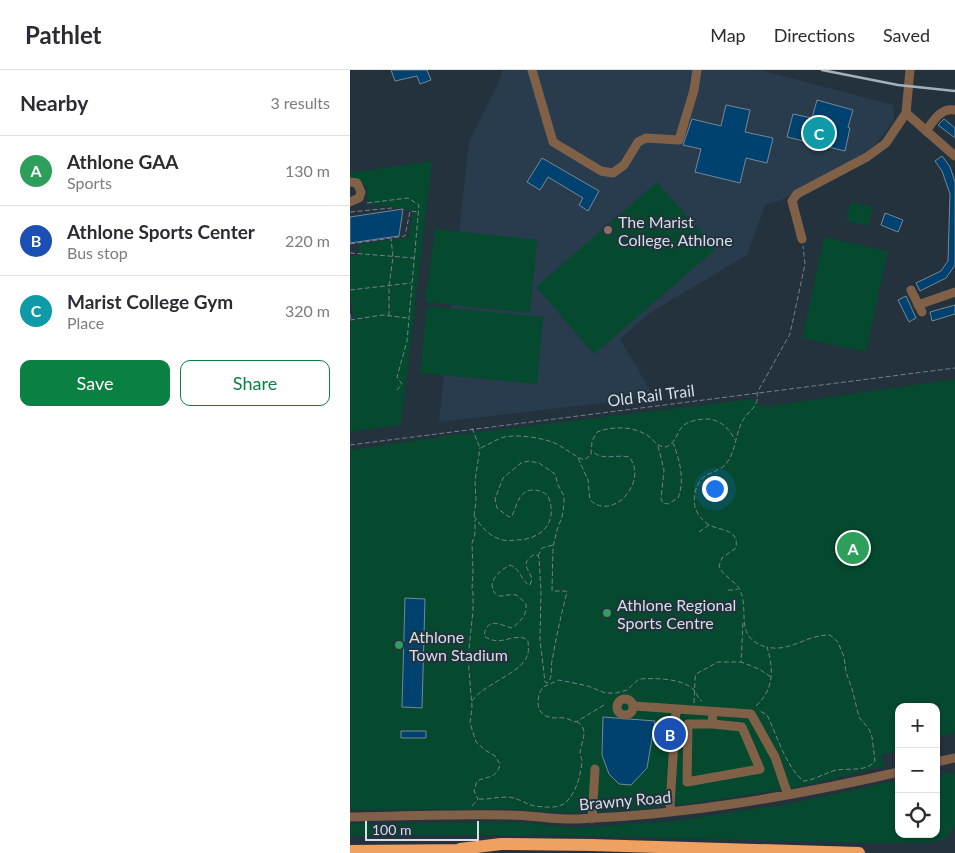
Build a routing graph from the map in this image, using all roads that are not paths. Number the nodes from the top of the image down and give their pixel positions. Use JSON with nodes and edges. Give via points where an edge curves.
{"nodes":[{"id":1,"x":532,"y":70,"type":"edge"},
{"id":2,"x":697,"y":70,"type":"edge"},
{"id":3,"x":910,"y":70,"type":"edge"},
{"id":4,"x":955,"y":110,"type":"edge"},
{"id":5,"x":906,"y":113,"type":"junction"},
{"id":6,"x":926,"y":131,"type":"junction"},
{"id":7,"x":955,"y":156,"type":"edge"},
{"id":8,"x":350,"y":182,"type":"edge"},
{"id":9,"x":350,"y":202,"type":"edge"},
{"id":10,"x":802,"y":239,"type":"road end"},
{"id":11,"x":911,"y":290,"type":"dead end"},
{"id":12,"x":955,"y":292,"type":"edge"},
{"id":13,"x":634,"y":706,"type":"dead end"},
{"id":14,"x":676,"y":710,"type":"junction"},
{"id":15,"x":712,"y":712,"type":"junction"},
{"id":16,"x":713,"y":724,"type":"junction"},
{"id":17,"x":674,"y":749,"type":"junction"},
{"id":18,"x":688,"y":750,"type":"junction"},
{"id":19,"x":955,"y":758,"type":"edge"},
{"id":20,"x":940,"y":762,"type":"edge"},
{"id":21,"x":940,"y":762,"type":"edge"},
{"id":22,"x":955,"y":762,"type":"edge"},
{"id":23,"x":595,"y":768,"type":"dead end"},
{"id":24,"x":895,"y":773,"type":"edge"},
{"id":25,"x":788,"y":795,"type":"junction"},
{"id":26,"x":672,"y":812,"type":"junction"},
{"id":27,"x":350,"y":817,"type":"edge"},
{"id":28,"x":592,"y":819,"type":"junction"},
{"id":29,"x":460,"y":849,"type":"junction"},
{"id":30,"x":350,"y":851,"type":"edge"},
{"id":31,"x":609,"y":853,"type":"edge"},
{"id":32,"x":859,"y":853,"type":"edge"}],
"edges":[{"from":1,"to":2,"type":"street","via":[[553,142],[601,171],[613,173],[624,164],[638,142],[646,138],[679,140]]},
{"from":3,"to":5,"type":"street"},
{"from":4,"to":6,"type":"street","via":[[943,111]]},
{"from":5,"to":6,"type":"street"},
{"from":5,"to":10,"type":"street","via":[[886,143],[797,194],[792,201]]},
{"from":6,"to":7,"type":"street"},
{"from":8,"to":9,"type":"street","via":[[357,183],[361,192],[359,198]]},
{"from":11,"to":12,"type":"street","via":[[920,309]]},
{"from":13,"to":14,"type":"street"},
{"from":14,"to":15,"type":"street"},
{"from":14,"to":17,"type":"street"},
{"from":15,"to":16,"type":"street"},
{"from":15,"to":25,"type":"street","via":[[751,714],[775,757]]},
{"from":16,"to":18,"type":"street","via":[[688,724]]},
{"from":16,"to":18,"type":"street","via":[[742,727],[760,769],[687,782]]},
{"from":17,"to":18,"type":"street"},
{"from":17,"to":26,"type":"street"},
{"from":19,"to":20,"type":"street"},
{"from":21,"to":22,"type":"street"},
{"from":23,"to":28,"type":"street"},
{"from":24,"to":25,"type":"street","name":"Brawny Road"},
{"from":25,"to":26,"type":"street","name":"Brawny Road"},
{"from":26,"to":28,"type":"street","name":"Brawny Road"},
{"from":27,"to":28,"type":"street","name":"Brawny Road","via":[[520,815]]},
{"from":29,"to":30,"type":"highway"},
{"from":29,"to":31,"type":"highway"},
{"from":29,"to":32,"type":"highway","via":[[501,844]]}]}
